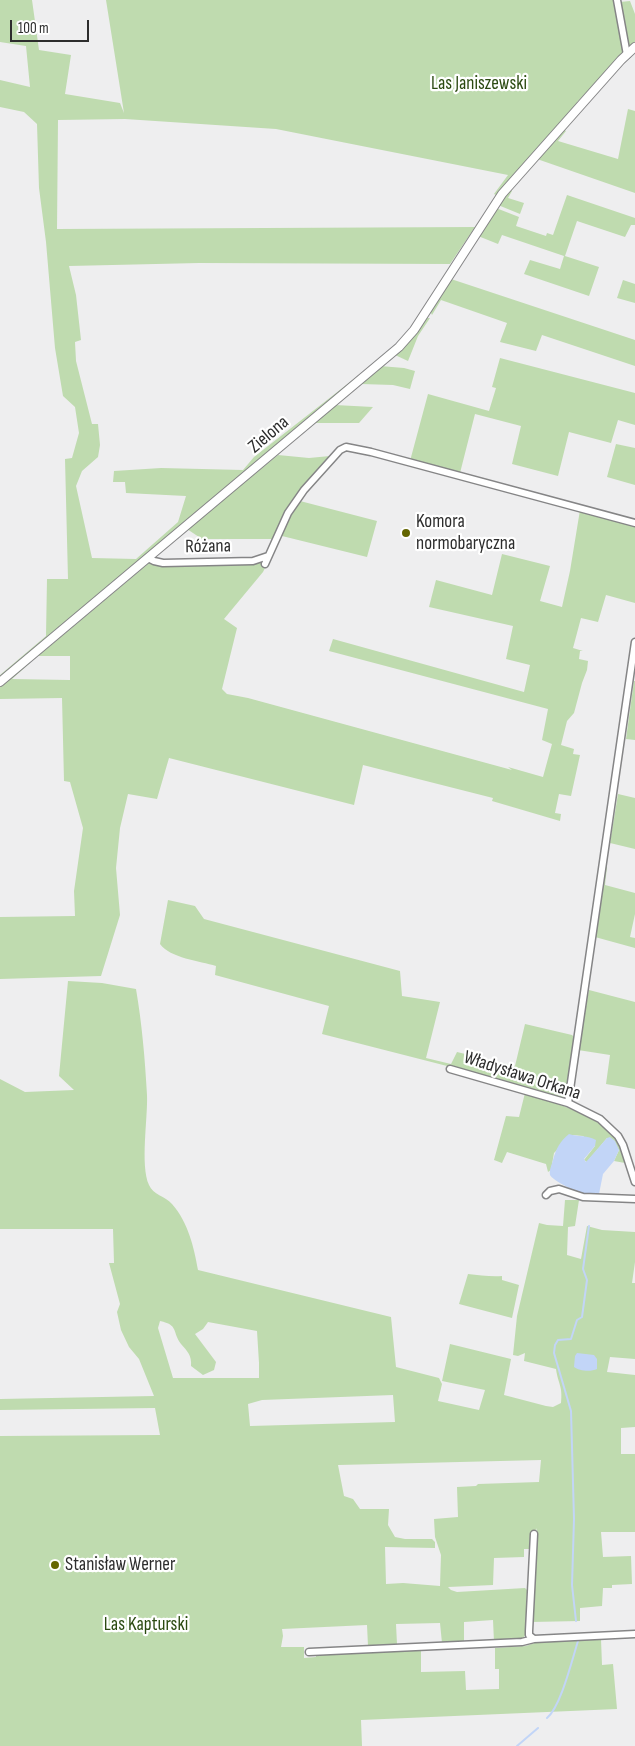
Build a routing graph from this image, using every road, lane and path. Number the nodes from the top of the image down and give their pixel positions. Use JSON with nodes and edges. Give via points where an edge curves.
{"nodes":[{"id":1,"x":617,"y":0,"type":"edge"},
{"id":2,"x":635,"y":47,"type":"edge"},
{"id":3,"x":626,"y":55,"type":"junction"},
{"id":4,"x":635,"y":523,"type":"edge"},
{"id":5,"x":268,"y":556,"type":"junction"},
{"id":6,"x":148,"y":558,"type":"junction"},
{"id":7,"x":265,"y":564,"type":"dead end"},
{"id":8,"x":635,"y":642,"type":"edge"},
{"id":9,"x":0,"y":682,"type":"edge"},
{"id":10,"x":450,"y":1069,"type":"dead end"},
{"id":11,"x":568,"y":1103,"type":"junction"},
{"id":12,"x":635,"y":1182,"type":"edge"},
{"id":13,"x":546,"y":1195,"type":"dead end"},
{"id":14,"x":635,"y":1199,"type":"edge"},
{"id":15,"x":534,"y":1534,"type":"dead end"},
{"id":16,"x":635,"y":1634,"type":"edge"},
{"id":17,"x":534,"y":1638,"type":"junction"},
{"id":18,"x":309,"y":1652,"type":"dead end"}],
"edges":[{"from":1,"to":3,"type":"street"},
{"from":2,"to":3,"type":"street","name":"Zielona"},
{"from":3,"to":6,"type":"street","name":"Zielona","via":[[494,205],[414,330],[399,347]]},
{"from":4,"to":5,"type":"street","via":[[346,447],[294,502]]},
{"from":5,"to":6,"type":"street","name":"Różana","via":[[253,561],[163,562]]},
{"from":5,"to":7,"type":"street"},
{"from":6,"to":9,"type":"street","name":"Zielona"},
{"from":8,"to":11,"type":"street"},
{"from":10,"to":11,"type":"street","name":"Władysława Orkana"},
{"from":11,"to":12,"type":"street","name":"Władysława Orkana","via":[[600,1119],[614,1131],[623,1145]]},
{"from":13,"to":14,"type":"street","via":[[554,1189],[583,1197]]},
{"from":15,"to":17,"type":"street","via":[[529,1631]]},
{"from":16,"to":17,"type":"street"},
{"from":17,"to":18,"type":"street","via":[[522,1642]]}]}
